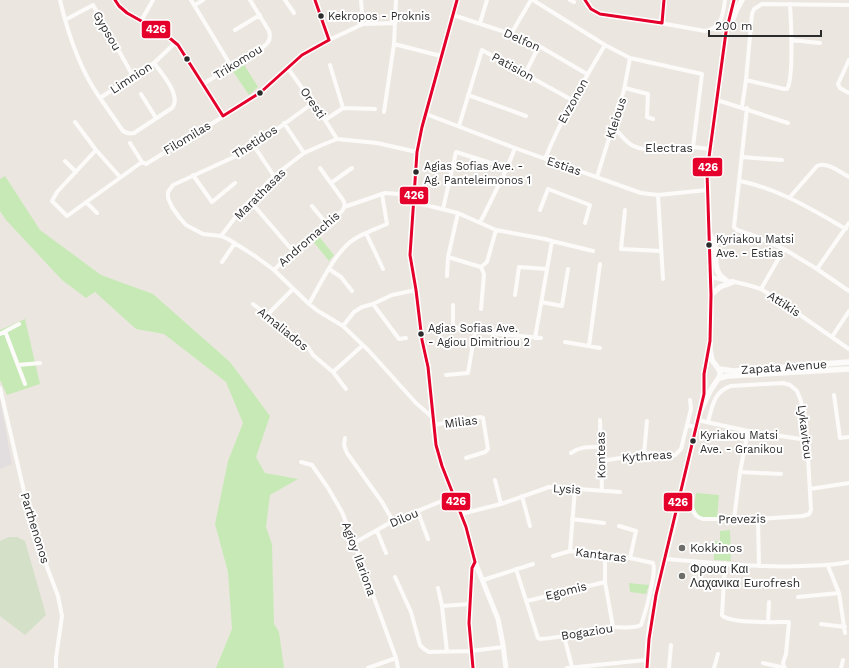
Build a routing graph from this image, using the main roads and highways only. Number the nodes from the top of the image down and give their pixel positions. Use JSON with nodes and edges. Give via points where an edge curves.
{"nodes":[{"id":1,"x":734,"y":0,"type":"edge"},
{"id":2,"x":742,"y":0,"type":"edge"},
{"id":3,"x":720,"y":77,"type":"junction"},
{"id":4,"x":709,"y":232,"type":"junction"},
{"id":5,"x":711,"y":295,"type":"junction"},
{"id":6,"x":710,"y":342,"type":"junction"},
{"id":7,"x":849,"y":362,"type":"edge"},
{"id":8,"x":717,"y":368,"type":"junction"},
{"id":9,"x":849,"y":369,"type":"edge"},
{"id":10,"x":705,"y":370,"type":"junction"},
{"id":11,"x":705,"y":378,"type":"junction"},
{"id":12,"x":718,"y":380,"type":"junction"},
{"id":13,"x":698,"y":417,"type":"junction"},
{"id":14,"x":646,"y":668,"type":"edge"}],
"edges":[{"from":1,"to":3,"type":"main road"},
{"from":2,"to":3,"type":"main road","via":[[733,17]]},
{"from":3,"to":4,"type":"main road","via":[[707,172]]},
{"from":4,"to":5,"type":"main road"},
{"from":4,"to":5,"type":"main road","via":[[718,271],[722,277],[730,281]]},
{"from":5,"to":6,"type":"main road"},
{"from":6,"to":8,"type":"main road","via":[[711,357]]},
{"from":6,"to":10,"type":"main road"},
{"from":7,"to":8,"type":"main road","name":"Zapata Avenue","via":[[734,371]]},
{"from":8,"to":10,"type":"main road","via":[[709,366]]},
{"from":8,"to":12,"type":"main road","via":[[721,373]]},
{"from":9,"to":12,"type":"main road","name":"Zapata Avenue","via":[[727,376]]},
{"from":10,"to":11,"type":"main road"},
{"from":11,"to":12,"type":"main road","via":[[710,382]]},
{"from":11,"to":13,"type":"main road"},
{"from":12,"to":13,"type":"main road","via":[[707,395]]},
{"from":13,"to":14,"type":"main road","via":[[651,618]]}]}
